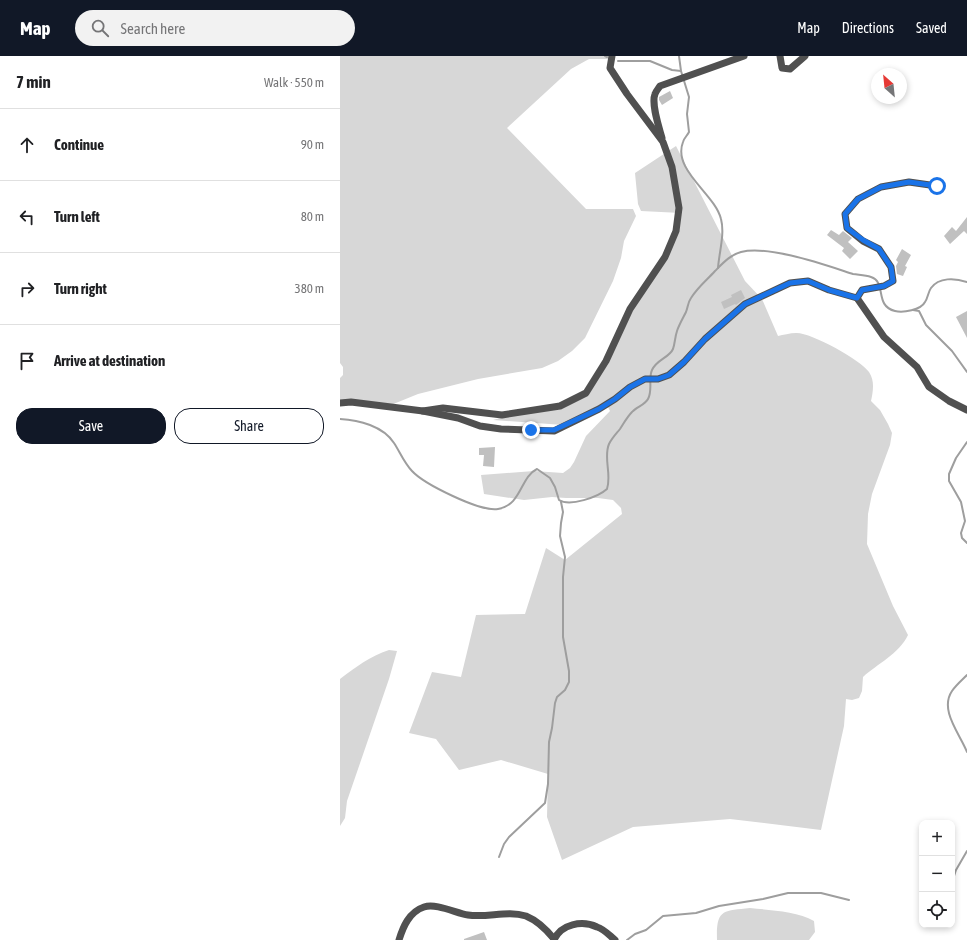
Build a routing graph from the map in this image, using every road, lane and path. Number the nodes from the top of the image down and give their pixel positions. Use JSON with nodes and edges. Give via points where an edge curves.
{"nodes":[{"id":1,"x":612,"y":56,"type":"edge"},
{"id":2,"x":744,"y":56,"type":"edge"},
{"id":3,"x":780,"y":56,"type":"edge"},
{"id":4,"x":805,"y":56,"type":"edge"},
{"id":5,"x":663,"y":142,"type":"junction"},
{"id":6,"x":937,"y":186,"type":"dead end"},
{"id":7,"x":857,"y":298,"type":"junction"},
{"id":8,"x":340,"y":403,"type":"edge"},
{"id":9,"x":967,"y":410,"type":"edge"},
{"id":10,"x":423,"y":411,"type":"junction"},
{"id":11,"x":554,"y":939,"type":"edge"},
{"id":12,"x":399,"y":940,"type":"edge"},
{"id":13,"x":615,"y":940,"type":"edge"}],
"edges":[{"from":1,"to":5,"type":"street","via":[[610,68]]},
{"from":2,"to":5,"type":"street","via":[[660,86],[654,98]]},
{"from":3,"to":4,"type":"street","via":[[782,68],[790,69]]},
{"from":5,"to":10,"type":"street","via":[[672,168],[679,208],[676,230],[665,257],[630,309],[606,361],[586,393],[560,406],[502,415],[443,408]]},
{"from":6,"to":7,"type":"street","via":[[909,182],[881,187],[858,199],[845,214],[847,228],[879,249],[891,267],[893,281],[884,286],[862,290]]},
{"from":7,"to":9,"type":"street","via":[[884,337],[917,367],[929,387]]},
{"from":7,"to":10,"type":"street","via":[[808,281],[790,283],[745,304],[669,375],[645,379],[599,409],[554,430],[480,426],[458,418]]},
{"from":8,"to":10,"type":"street","via":[[351,402]]},
{"from":11,"to":12,"type":"street","via":[[534,919],[518,914],[466,915],[434,906],[424,907],[416,912],[404,926]]},
{"from":11,"to":13,"type":"street","via":[[563,929],[585,923],[598,927]]}]}
